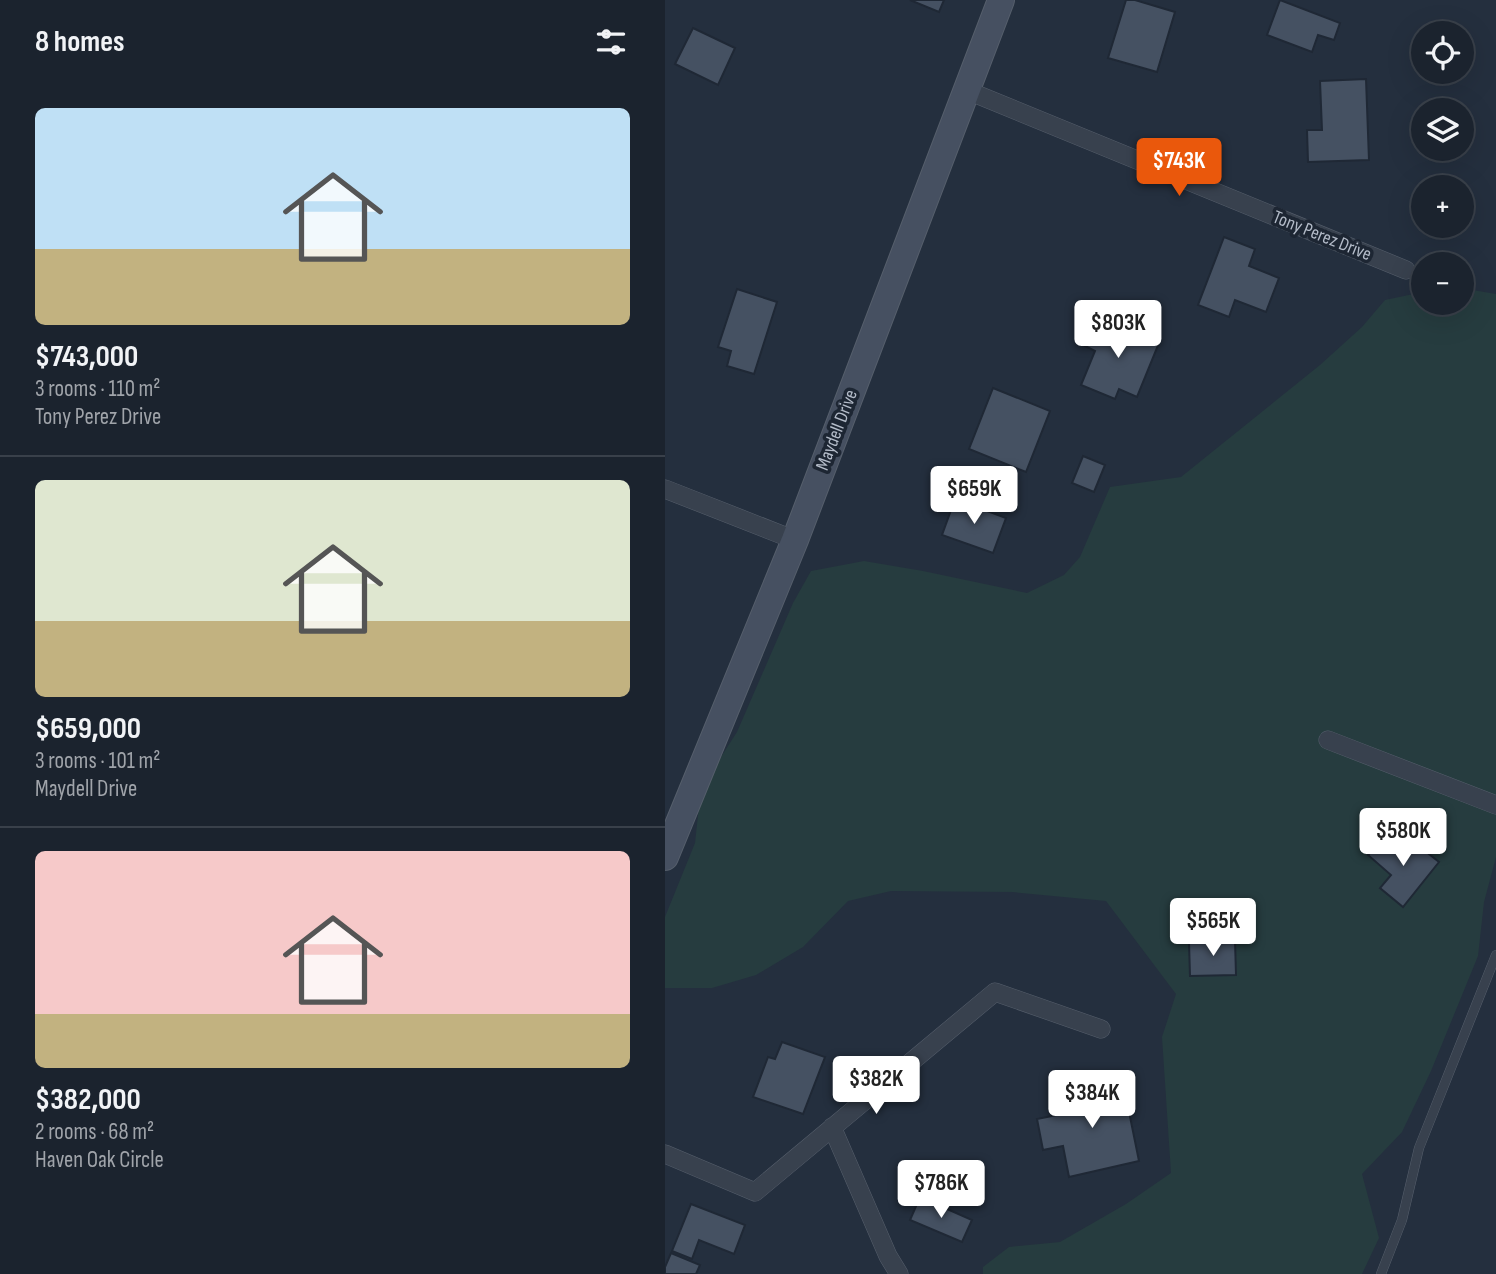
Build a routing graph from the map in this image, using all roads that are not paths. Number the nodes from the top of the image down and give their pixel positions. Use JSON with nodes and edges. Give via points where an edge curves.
{"nodes":[{"id":1,"x":1001,"y":0,"type":"edge"},
{"id":2,"x":966,"y":90,"type":"junction"},
{"id":3,"x":1406,"y":270,"type":"dead end"},
{"id":4,"x":665,"y":489,"type":"edge"},
{"id":5,"x":795,"y":540,"type":"junction"},
{"id":6,"x":1328,"y":740,"type":"dead end"},
{"id":7,"x":1496,"y":805,"type":"edge"},
{"id":8,"x":665,"y":857,"type":"edge"},
{"id":9,"x":1496,"y":955,"type":"edge"},
{"id":10,"x":1101,"y":1029,"type":"dead end"},
{"id":11,"x":832,"y":1127,"type":"junction"},
{"id":12,"x":665,"y":1154,"type":"edge"},
{"id":13,"x":899,"y":1274,"type":"edge"},
{"id":14,"x":1381,"y":1274,"type":"edge"}],
"edges":[{"from":1,"to":2,"type":"street","name":"Maydell Drive"},
{"from":2,"to":3,"type":"street","name":"Tony Perez Drive"},
{"from":2,"to":5,"type":"street","name":"Maydell Drive"},
{"from":4,"to":5,"type":"street"},
{"from":5,"to":8,"type":"street","name":"Maydell Drive"},
{"from":6,"to":7,"type":"street"},
{"from":9,"to":14,"type":"lane","via":[[1419,1148],[1402,1220]]},
{"from":10,"to":11,"type":"street","via":[[995,992]]},
{"from":11,"to":12,"type":"street","via":[[755,1192]]},
{"from":11,"to":13,"type":"street"}]}
